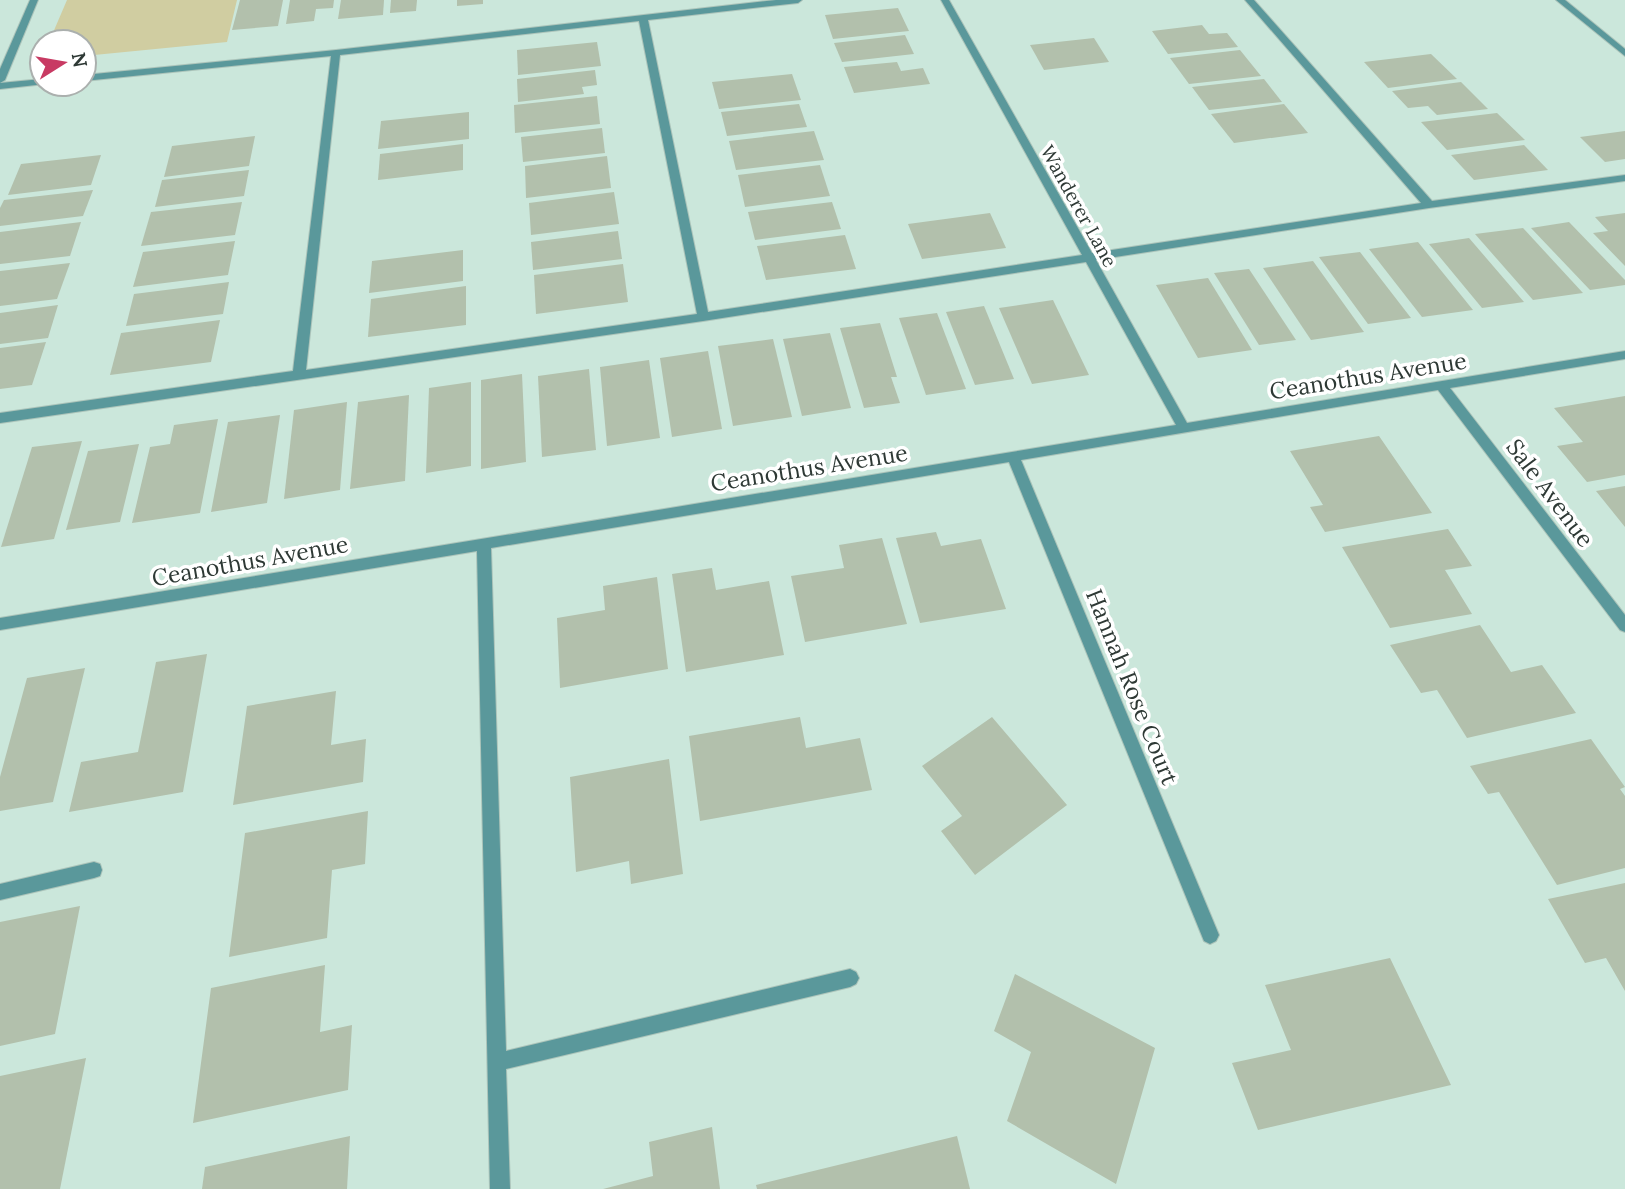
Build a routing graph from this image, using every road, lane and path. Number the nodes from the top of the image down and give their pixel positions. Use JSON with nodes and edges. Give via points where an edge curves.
{"nodes":[{"id":1,"x":34,"y":0,"type":"edge"},
{"id":2,"x":798,"y":0,"type":"edge"},
{"id":3,"x":945,"y":0,"type":"edge"},
{"id":4,"x":1249,"y":0,"type":"edge"},
{"id":5,"x":1560,"y":0,"type":"edge"},
{"id":6,"x":643,"y":18,"type":"junction"},
{"id":7,"x":336,"y":53,"type":"junction"},
{"id":8,"x":1625,"y":53,"type":"edge"},
{"id":9,"x":98,"y":77,"type":"edge"},
{"id":10,"x":0,"y":80,"type":"edge"},
{"id":11,"x":28,"y":83,"type":"edge"},
{"id":12,"x":0,"y":86,"type":"edge"},
{"id":13,"x":1625,"y":178,"type":"edge"},
{"id":14,"x":1429,"y":205,"type":"junction"},
{"id":15,"x":1088,"y":259,"type":"junction"},
{"id":16,"x":703,"y":317,"type":"junction"},
{"id":17,"x":1625,"y":355,"type":"edge"},
{"id":18,"x":299,"y":375,"type":"junction"},
{"id":19,"x":1441,"y":386,"type":"junction"},
{"id":20,"x":0,"y":418,"type":"edge"},
{"id":21,"x":1184,"y":428,"type":"junction"},
{"id":22,"x":1013,"y":456,"type":"junction"},
{"id":23,"x":484,"y":543,"type":"junction"},
{"id":24,"x":0,"y":624,"type":"edge"},
{"id":25,"x":1625,"y":626,"type":"edge"},
{"id":26,"x":94,"y":870,"type":"dead end"},
{"id":27,"x":0,"y":892,"type":"edge"},
{"id":28,"x":1210,"y":935,"type":"dead end"},
{"id":29,"x":850,"y":978,"type":"dead end"},
{"id":30,"x":496,"y":1062,"type":"junction"},
{"id":31,"x":500,"y":1189,"type":"edge"}],
"edges":[{"from":1,"to":10,"type":"street"},
{"from":2,"to":6,"type":"street"},
{"from":3,"to":15,"type":"street","name":"Wanderer Lane"},
{"from":4,"to":14,"type":"street"},
{"from":5,"to":8,"type":"street"},
{"from":6,"to":7,"type":"street"},
{"from":6,"to":16,"type":"street"},
{"from":7,"to":9,"type":"street"},
{"from":7,"to":18,"type":"street"},
{"from":11,"to":12,"type":"street"},
{"from":13,"to":14,"type":"street"},
{"from":14,"to":15,"type":"street"},
{"from":15,"to":16,"type":"street"},
{"from":15,"to":21,"type":"street","name":"Wanderer Lane"},
{"from":16,"to":18,"type":"street"},
{"from":17,"to":19,"type":"street","name":"Ceanothus Avenue"},
{"from":18,"to":20,"type":"street"},
{"from":19,"to":21,"type":"street","name":"Ceanothus Avenue"},
{"from":19,"to":25,"type":"street","name":"Sale Avenue"},
{"from":21,"to":22,"type":"street","name":"Ceanothus Avenue"},
{"from":22,"to":23,"type":"street","name":"Ceanothus Avenue"},
{"from":22,"to":28,"type":"street","name":"Hannah Rose Court"},
{"from":23,"to":24,"type":"street","name":"Ceanothus Avenue"},
{"from":23,"to":30,"type":"street"},
{"from":26,"to":27,"type":"street"},
{"from":29,"to":30,"type":"street"},
{"from":30,"to":31,"type":"street"}]}
